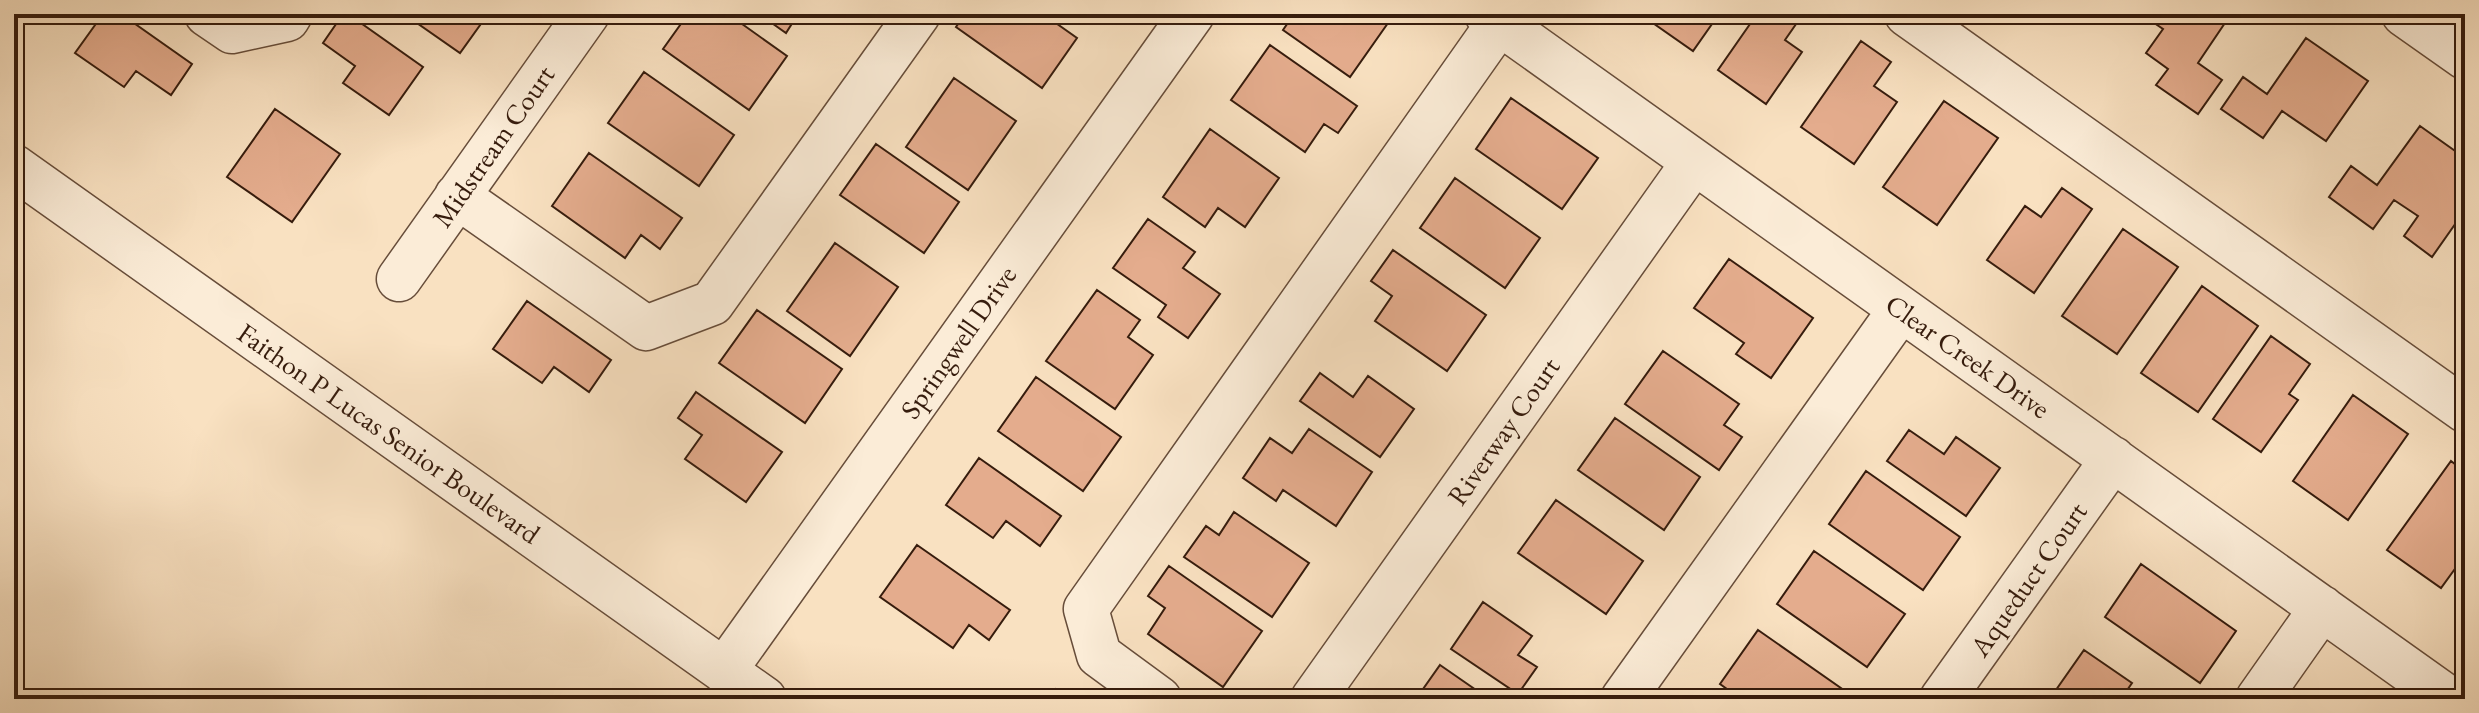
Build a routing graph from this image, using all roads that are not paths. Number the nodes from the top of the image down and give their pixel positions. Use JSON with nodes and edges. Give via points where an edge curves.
{"nodes":[{"id":1,"x":207,"y":14,"type":"edge"},
{"id":2,"x":290,"y":14,"type":"edge"},
{"id":3,"x":587,"y":14,"type":"edge"},
{"id":4,"x":918,"y":14,"type":"edge"},
{"id":5,"x":1192,"y":14,"type":"edge"},
{"id":6,"x":1907,"y":14,"type":"edge"},
{"id":7,"x":2404,"y":14,"type":"edge"},
{"id":8,"x":1493,"y":18,"type":"edge"},
{"id":9,"x":2465,"y":57,"type":"edge"},
{"id":10,"x":1694,"y":162,"type":"junction"},
{"id":11,"x":14,"y":167,"type":"edge"},
{"id":12,"x":457,"y":196,"type":"junction"},
{"id":13,"x":399,"y":279,"type":"dead end"},
{"id":14,"x":1901,"y":309,"type":"junction"},
{"id":15,"x":2465,"y":410,"type":"edge"},
{"id":16,"x":2113,"y":459,"type":"junction"},
{"id":17,"x":2322,"y":608,"type":"junction"},
{"id":18,"x":724,"y":671,"type":"junction"},
{"id":19,"x":764,"y":699,"type":"edge"},
{"id":20,"x":1159,"y":699,"type":"edge"},
{"id":21,"x":1313,"y":699,"type":"edge"},
{"id":22,"x":1623,"y":699,"type":"edge"},
{"id":23,"x":1942,"y":699,"type":"edge"},
{"id":24,"x":2258,"y":699,"type":"edge"},
{"id":25,"x":2449,"y":699,"type":"edge"}],
"edges":[{"from":1,"to":2,"type":"street","via":[[232,31]]},
{"from":3,"to":12,"type":"street","name":"Midstream Court"},
{"from":4,"to":12,"type":"street","via":[[712,303],[646,328]]},
{"from":5,"to":18,"type":"street","name":"Springwell Drive"},
{"from":6,"to":15,"type":"street"},
{"from":7,"to":9,"type":"street"},
{"from":8,"to":10,"type":"street","name":"Clear Creek Drive"},
{"from":8,"to":20,"type":"street","via":[[1086,609],[1099,655]]},
{"from":10,"to":14,"type":"street","name":"Clear Creek Drive"},
{"from":10,"to":21,"type":"street","name":"Riverway Court"},
{"from":11,"to":18,"type":"street","name":"Faithon P Lucas Senior Boulevard"},
{"from":12,"to":13,"type":"street","name":"Midstream Court"},
{"from":14,"to":16,"type":"street","name":"Clear Creek Drive"},
{"from":14,"to":22,"type":"street"},
{"from":16,"to":17,"type":"street","name":"Clear Creek Drive"},
{"from":16,"to":23,"type":"street","name":"Aqueduct Court"},
{"from":17,"to":24,"type":"street"},
{"from":17,"to":25,"type":"street","name":"Clear Creek Drive"},
{"from":18,"to":19,"type":"street","name":"Faithon P Lucas Senior Boulevard"}]}
